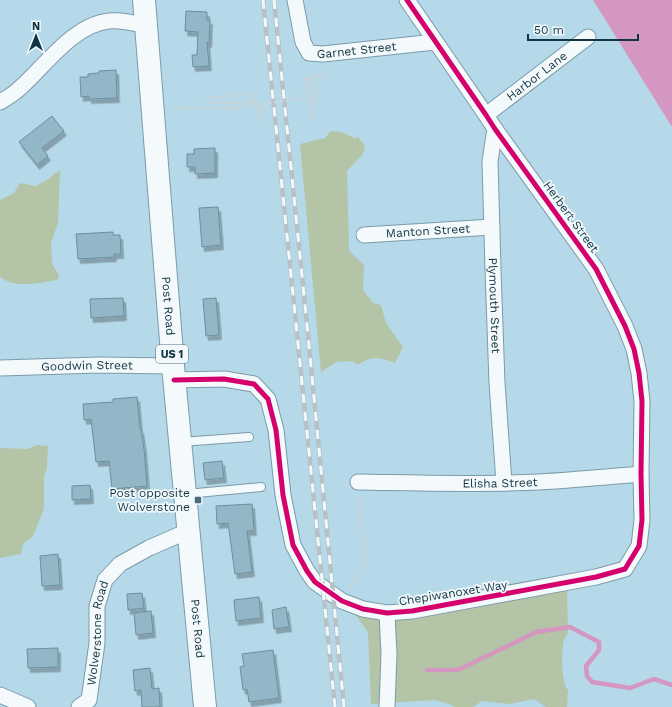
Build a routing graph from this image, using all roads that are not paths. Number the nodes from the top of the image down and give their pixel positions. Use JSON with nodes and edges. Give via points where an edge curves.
{"nodes":[{"id":1,"x":144,"y":0,"type":"edge"},
{"id":2,"x":295,"y":0,"type":"edge"},
{"id":3,"x":407,"y":0,"type":"edge"},
{"id":4,"x":146,"y":26,"type":"junction"},
{"id":5,"x":588,"y":37,"type":"dead end"},
{"id":6,"x":435,"y":42,"type":"junction"},
{"id":7,"x":0,"y":102,"type":"edge"},
{"id":8,"x":486,"y":115,"type":"junction"},
{"id":9,"x":495,"y":129,"type":"junction"},
{"id":10,"x":492,"y":227,"type":"junction"},
{"id":11,"x":364,"y":235,"type":"dead end"},
{"id":12,"x":0,"y":368,"type":"edge"},
{"id":13,"x":174,"y":373,"type":"junction"},
{"id":14,"x":249,"y":438,"type":"dead end"},
{"id":15,"x":180,"y":442,"type":"junction"},
{"id":16,"x":641,"y":474,"type":"junction"},
{"id":17,"x":358,"y":482,"type":"road end"},
{"id":18,"x":504,"y":483,"type":"junction"},
{"id":19,"x":262,"y":487,"type":"dead end"},
{"id":20,"x":185,"y":494,"type":"junction"},
{"id":21,"x":188,"y":531,"type":"junction"},
{"id":22,"x":387,"y":613,"type":"junction"},
{"id":23,"x":0,"y":695,"type":"edge"},
{"id":24,"x":28,"y":707,"type":"edge"},
{"id":25,"x":79,"y":707,"type":"edge"},
{"id":26,"x":205,"y":707,"type":"edge"},
{"id":27,"x":387,"y":707,"type":"edge"}],
"edges":[{"from":1,"to":4,"type":"main road","name":"Post Road","number":"US 1"},
{"from":2,"to":6,"type":"street","name":"Garnet Street","via":[[302,42],[310,53],[323,54]]},
{"from":3,"to":6,"type":"street","name":"Herbert Street"},
{"from":4,"to":7,"type":"street","via":[[108,21],[93,25],[74,36],[19,90]]},
{"from":4,"to":13,"type":"main road","name":"Post Road","number":"US 1"},
{"from":5,"to":8,"type":"street","name":"Harbor Lane"},
{"from":6,"to":8,"type":"street","name":"Herbert Street"},
{"from":8,"to":9,"type":"street","name":"Herbert Street"},
{"from":9,"to":10,"type":"street","name":"Plymouth Street","via":[[490,161]]},
{"from":9,"to":16,"type":"street","name":"Herbert Street","via":[[596,269],[626,326],[634,349],[642,401]]},
{"from":10,"to":11,"type":"street","name":"Manton Street"},
{"from":10,"to":18,"type":"street","name":"Plymouth Street","via":[[497,383]]},
{"from":12,"to":13,"type":"street","name":"Goodwin Street","via":[[99,365]]},
{"from":13,"to":15,"type":"main road","name":"Post Road","number":"US 1"},
{"from":13,"to":22,"type":"street","name":"Chepiwanoxet Way","via":[[254,384],[268,399],[276,430],[283,495],[293,545],[307,571],[315,582],[342,601],[363,609]]},
{"from":14,"to":15,"type":"lane"},
{"from":15,"to":20,"type":"main road","name":"Post Road","number":"US 1"},
{"from":16,"to":18,"type":"street","name":"Elisha Street"},
{"from":16,"to":22,"type":"street","name":"Chepiwanoxet Way","via":[[642,520],[639,546],[625,569],[478,600],[412,612]]},
{"from":17,"to":18,"type":"street","name":"Elisha Street"},
{"from":19,"to":20,"type":"lane"},
{"from":20,"to":21,"type":"main road","name":"Post Road","number":"US 1"},
{"from":21,"to":25,"type":"street","name":"Wolverstone Road","via":[[120,564],[105,580],[96,606],[96,643],[89,700]]},
{"from":21,"to":26,"type":"main road","name":"Post Road","number":"US 1"},
{"from":22,"to":27,"type":"street"},
{"from":23,"to":24,"type":"street"}]}
